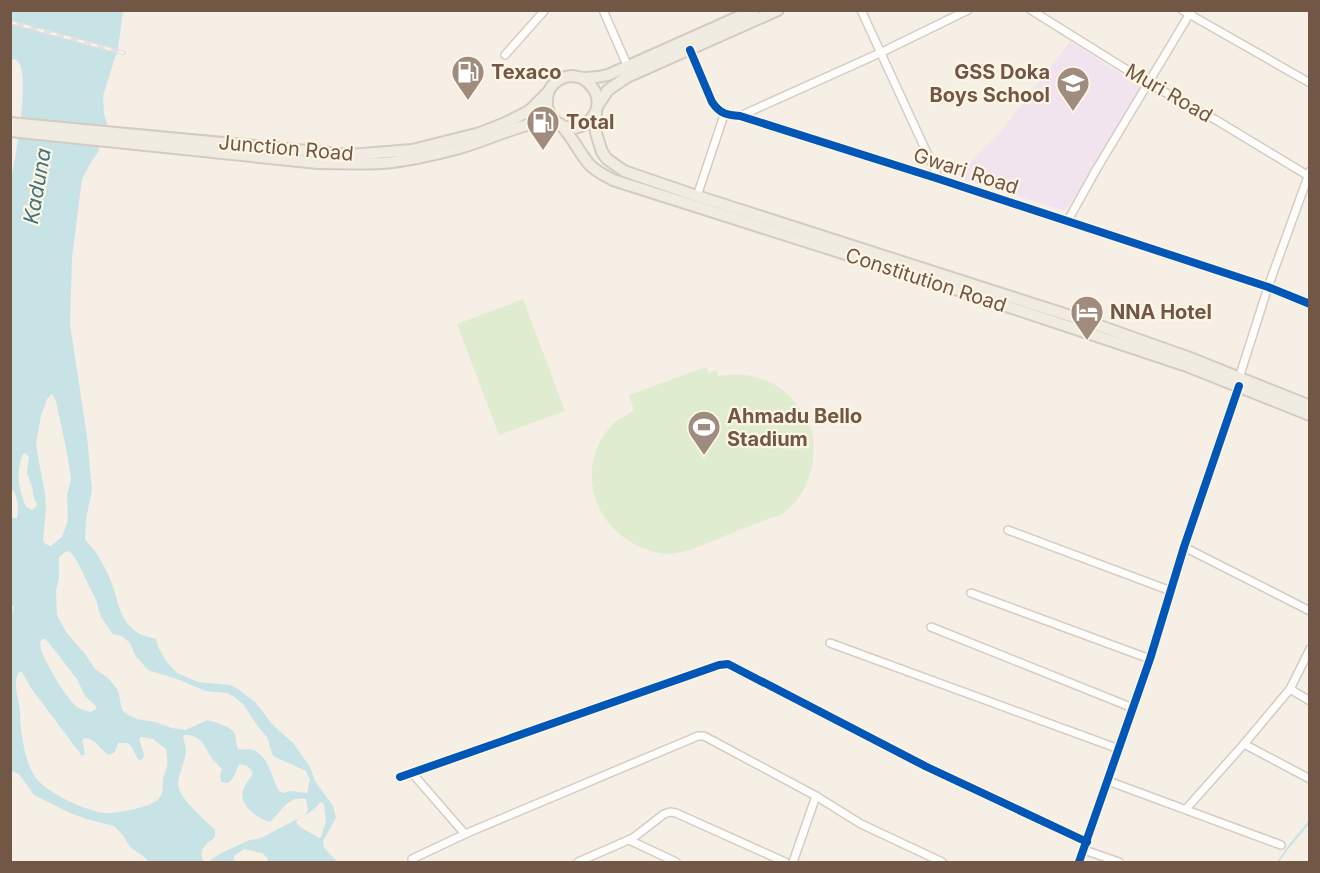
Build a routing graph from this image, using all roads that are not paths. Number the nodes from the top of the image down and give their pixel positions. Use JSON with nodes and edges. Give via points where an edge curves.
{"nodes":[{"id":1,"x":545,"y":10,"type":"edge"},
{"id":2,"x":603,"y":10,"type":"edge"},
{"id":3,"x":754,"y":10,"type":"edge"},
{"id":4,"x":778,"y":10,"type":"edge"},
{"id":5,"x":861,"y":10,"type":"edge"},
{"id":6,"x":968,"y":10,"type":"edge"},
{"id":7,"x":1031,"y":10,"type":"edge"},
{"id":8,"x":1182,"y":10,"type":"edge"},
{"id":9,"x":1190,"y":13,"type":"edge"},
{"id":10,"x":690,"y":50,"type":"junction"},
{"id":11,"x":880,"y":53,"type":"junction"},
{"id":12,"x":505,"y":55,"type":"dead end"},
{"id":13,"x":628,"y":67,"type":"junction"},
{"id":14,"x":582,"y":78,"type":"junction"},
{"id":15,"x":1148,"y":83,"type":"junction"},
{"id":16,"x":1310,"y":83,"type":"edge"},
{"id":17,"x":548,"y":92,"type":"junction"},
{"id":18,"x":597,"y":109,"type":"junction"},
{"id":19,"x":724,"y":115,"type":"junction"},
{"id":20,"x":740,"y":116,"type":"junction"},
{"id":21,"x":557,"y":122,"type":"junction"},
{"id":22,"x":10,"y":123,"type":"edge"},
{"id":23,"x":10,"y":131,"type":"edge"},
{"id":24,"x":131,"y":138,"type":"junction"},
{"id":25,"x":1308,"y":173,"type":"edge"},
{"id":26,"x":939,"y":179,"type":"junction"},
{"id":27,"x":697,"y":196,"type":"junction"},
{"id":28,"x":1067,"y":222,"type":"junction"},
{"id":29,"x":855,"y":252,"type":"junction"},
{"id":30,"x":1268,"y":287,"type":"junction"},
{"id":31,"x":1310,"y":304,"type":"edge"},
{"id":32,"x":1239,"y":382,"type":"junction"},
{"id":33,"x":1310,"y":406,"type":"edge"},
{"id":34,"x":1310,"y":415,"type":"edge"},
{"id":35,"x":1008,"y":530,"type":"dead end"},
{"id":36,"x":1184,"y":547,"type":"junction"},
{"id":37,"x":1171,"y":591,"type":"junction"},
{"id":38,"x":971,"y":593,"type":"dead end"},
{"id":39,"x":1310,"y":611,"type":"edge"},
{"id":40,"x":931,"y":627,"type":"dead end"},
{"id":41,"x":830,"y":643,"type":"dead end"},
{"id":42,"x":1310,"y":649,"type":"edge"},
{"id":43,"x":1150,"y":659,"type":"junction"},
{"id":44,"x":1290,"y":689,"type":"junction"},
{"id":45,"x":1310,"y":701,"type":"edge"},
{"id":46,"x":1133,"y":708,"type":"junction"},
{"id":47,"x":1244,"y":744,"type":"junction"},
{"id":48,"x":1119,"y":749,"type":"junction"},
{"id":49,"x":412,"y":773,"type":"junction"},
{"id":50,"x":400,"y":777,"type":"dead end"},
{"id":51,"x":1310,"y":779,"type":"edge"},
{"id":52,"x":1108,"y":781,"type":"junction"},
{"id":53,"x":816,"y":796,"type":"junction"},
{"id":54,"x":1185,"y":809,"type":"junction"},
{"id":55,"x":465,"y":834,"type":"junction"},
{"id":56,"x":629,"y":840,"type":"junction"},
{"id":57,"x":1087,"y":842,"type":"junction"},
{"id":58,"x":1281,"y":845,"type":"dead end"},
{"id":59,"x":1084,"y":850,"type":"junction"},
{"id":60,"x":412,"y":859,"type":"dead end"},
{"id":61,"x":578,"y":862,"type":"edge"},
{"id":62,"x":676,"y":862,"type":"edge"},
{"id":63,"x":785,"y":862,"type":"edge"},
{"id":64,"x":793,"y":862,"type":"edge"},
{"id":65,"x":942,"y":862,"type":"edge"},
{"id":66,"x":1079,"y":862,"type":"edge"},
{"id":67,"x":1119,"y":862,"type":"edge"}],
"edges":[{"from":1,"to":12,"type":"street"},
{"from":2,"to":13,"type":"street"},
{"from":3,"to":13,"type":"main road"},
{"from":4,"to":10,"type":"main road"},
{"from":5,"to":11,"type":"street"},
{"from":6,"to":11,"type":"street","name":"Gwari Road"},
{"from":7,"to":15,"type":"street","name":"Muri Road"},
{"from":8,"to":9,"type":"street"},
{"from":9,"to":15,"type":"street"},
{"from":9,"to":16,"type":"street"},
{"from":10,"to":18,"type":"main road","via":[[618,82]]},
{"from":10,"to":19,"type":"street","via":[[712,102]]},
{"from":11,"to":20,"type":"street","name":"Gwari Road"},
{"from":11,"to":26,"type":"street"},
{"from":13,"to":14,"type":"main road","via":[[600,77]]},
{"from":14,"to":17,"type":"main road","via":[[566,76]]},
{"from":14,"to":18,"type":"main road","via":[[595,89]]},
{"from":15,"to":25,"type":"street","name":"Muri Road"},
{"from":15,"to":28,"type":"street"},
{"from":17,"to":21,"type":"main road","via":[[547,106]]},
{"from":17,"to":24,"type":"main road","name":"Junction Road","via":[[529,111],[503,124],[411,150],[350,155]]},
{"from":18,"to":21,"type":"main road","via":[[584,125],[568,127]]},
{"from":18,"to":27,"type":"main road","name":"Constitution Road","via":[[598,143],[615,166]]},
{"from":19,"to":20,"type":"street","name":"Gwari Road"},
{"from":19,"to":27,"type":"street"},
{"from":20,"to":26,"type":"street","name":"Gwari Road"},
{"from":21,"to":24,"type":"main road","name":"Junction Road","via":[[525,125],[455,149],[386,163],[318,163]]},
{"from":21,"to":29,"type":"main road","name":"Constitution Road","via":[[588,163],[613,180]]},
{"from":22,"to":24,"type":"main road","name":"Junction Road"},
{"from":23,"to":24,"type":"main road","name":"Junction Road"},
{"from":25,"to":30,"type":"street"},
{"from":26,"to":28,"type":"street","name":"Gwari Road"},
{"from":27,"to":29,"type":"main road","name":"Constitution Road"},
{"from":28,"to":30,"type":"street","name":"Gwari Road"},
{"from":29,"to":32,"type":"main road","name":"Constitution Road"},
{"from":30,"to":31,"type":"street","name":"Gwari Road"},
{"from":30,"to":32,"type":"street"},
{"from":32,"to":33,"type":"main road","name":"Constitution Road"},
{"from":32,"to":34,"type":"main road","name":"Constitution Road"},
{"from":32,"to":36,"type":"street"},
{"from":35,"to":37,"type":"street"},
{"from":36,"to":37,"type":"street"},
{"from":36,"to":39,"type":"street"},
{"from":37,"to":43,"type":"street"},
{"from":38,"to":43,"type":"street"},
{"from":40,"to":46,"type":"street"},
{"from":41,"to":48,"type":"street"},
{"from":42,"to":44,"type":"street"},
{"from":43,"to":46,"type":"street"},
{"from":44,"to":45,"type":"street"},
{"from":44,"to":47,"type":"street"},
{"from":46,"to":48,"type":"street"},
{"from":47,"to":51,"type":"street"},
{"from":47,"to":54,"type":"street"},
{"from":48,"to":52,"type":"street"},
{"from":49,"to":50,"type":"street"},
{"from":49,"to":55,"type":"street"},
{"from":49,"to":57,"type":"street","via":[[728,664],[927,767]]},
{"from":52,"to":54,"type":"street"},
{"from":52,"to":57,"type":"street"},
{"from":53,"to":55,"type":"street","via":[[709,737],[698,736]]},
{"from":53,"to":64,"type":"street"},
{"from":53,"to":65,"type":"street","via":[[861,824]]},
{"from":54,"to":58,"type":"street"},
{"from":55,"to":60,"type":"street"},
{"from":56,"to":61,"type":"street"},
{"from":56,"to":62,"type":"street"},
{"from":56,"to":63,"type":"street","via":[[664,814],[676,813]]},
{"from":57,"to":59,"type":"street"},
{"from":59,"to":66,"type":"street"},
{"from":59,"to":67,"type":"street"}]}
